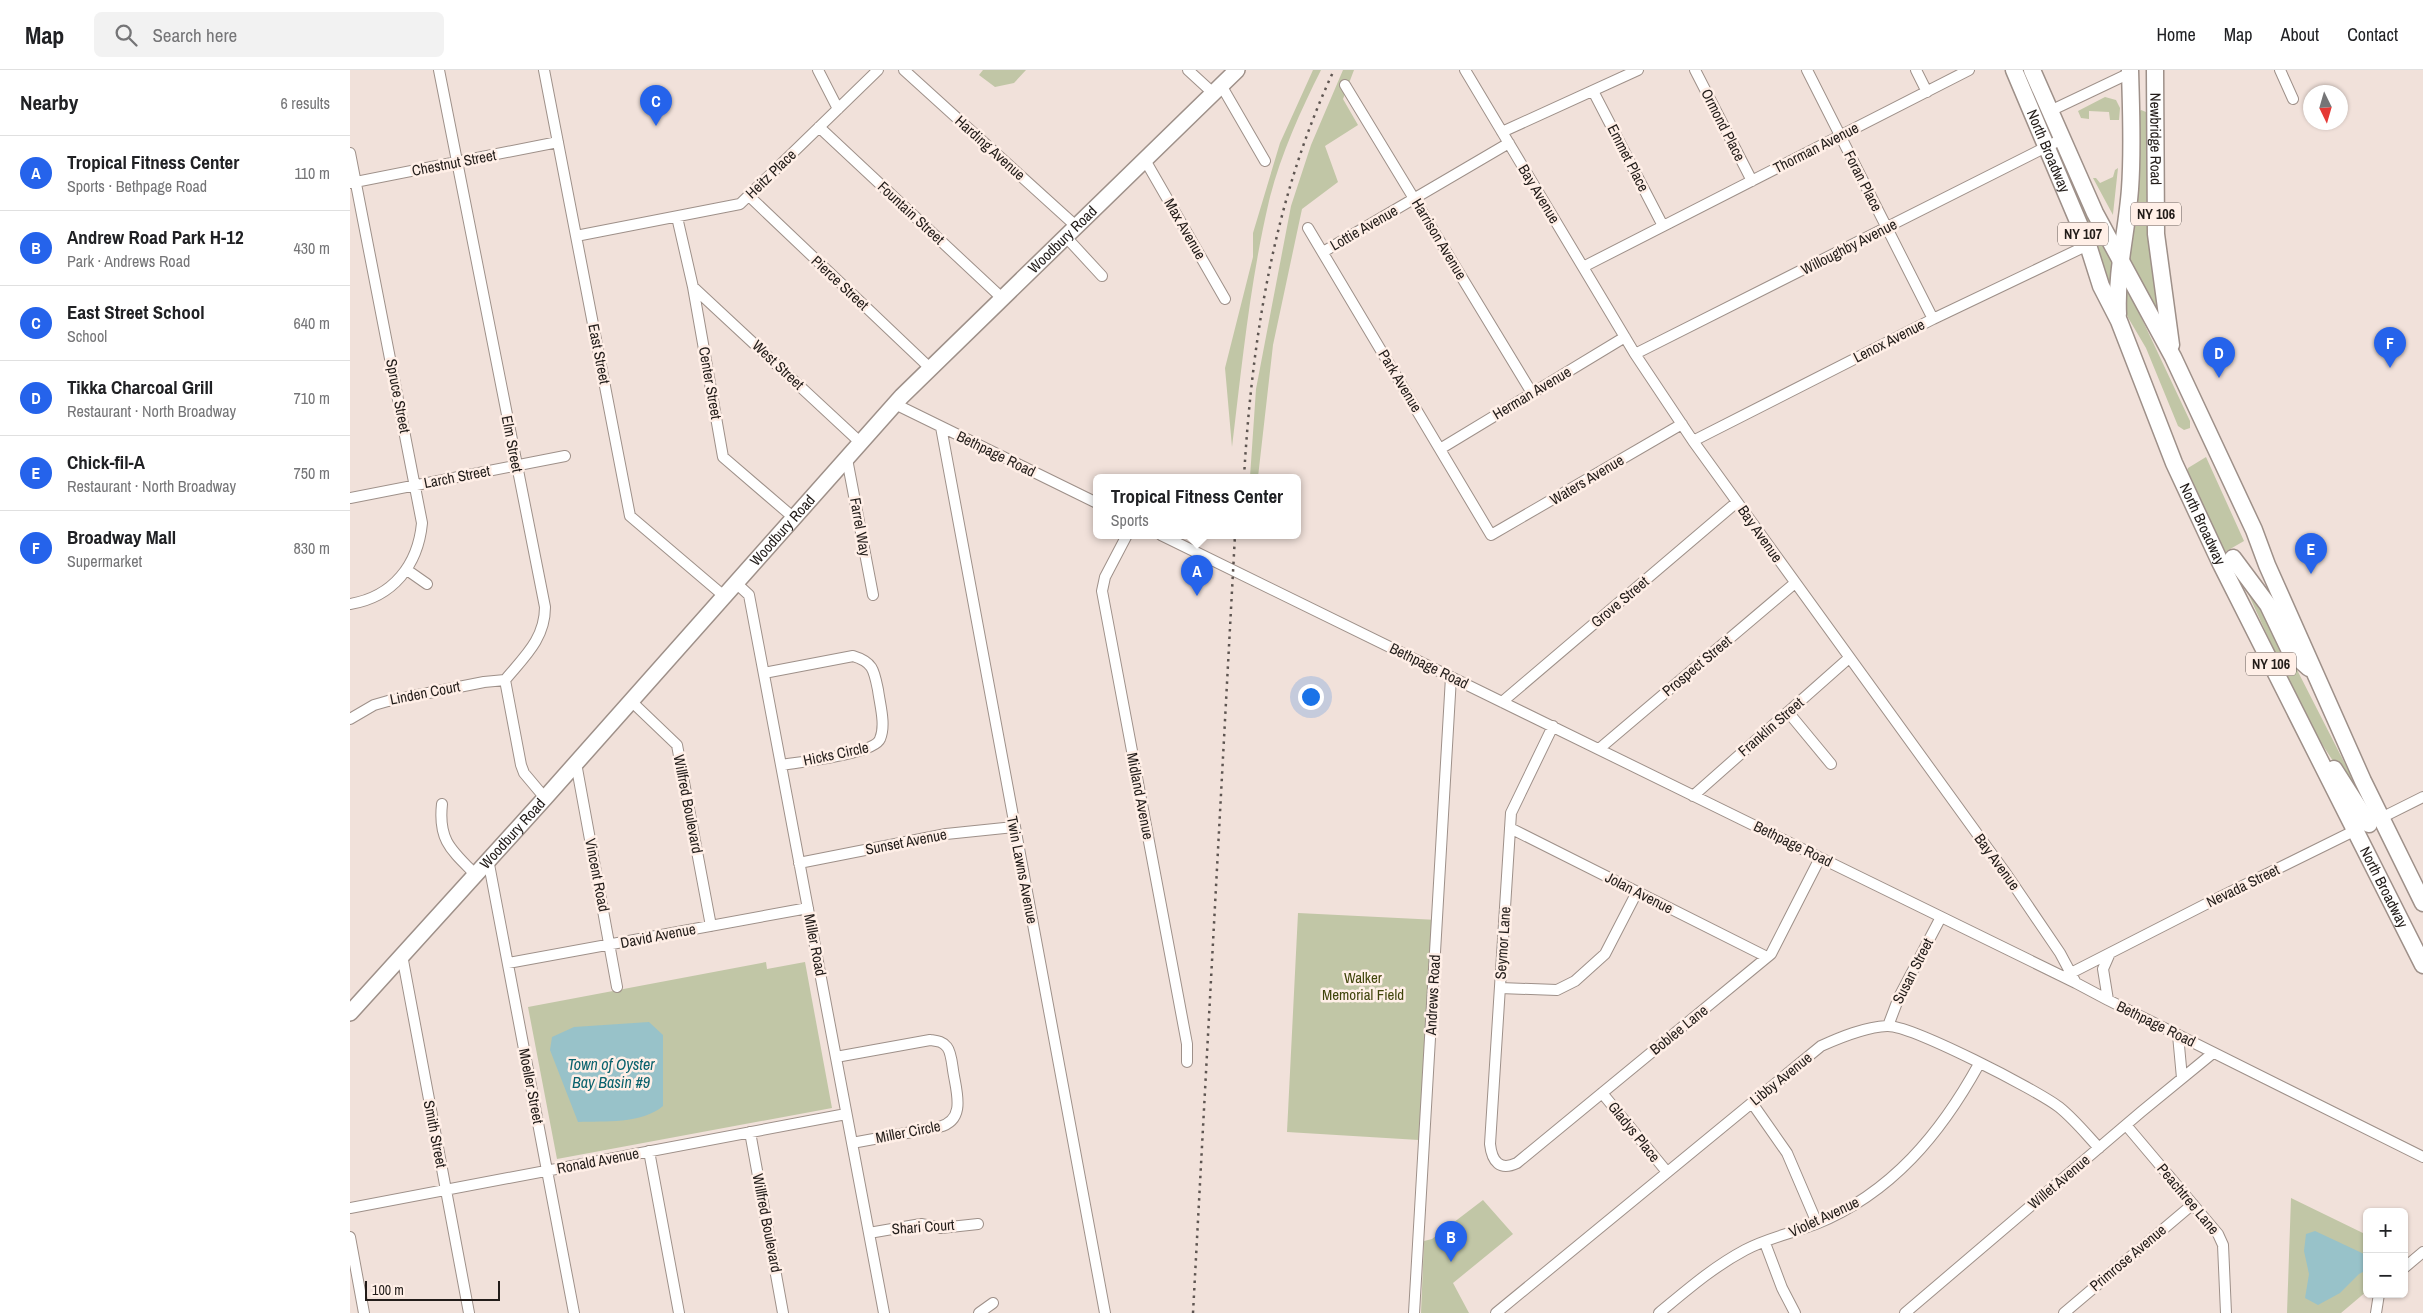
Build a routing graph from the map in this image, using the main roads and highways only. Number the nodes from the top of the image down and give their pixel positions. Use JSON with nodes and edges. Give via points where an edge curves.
{"nodes":[{"id":1,"x":1237,"y":70,"type":"edge"},
{"id":2,"x":2014,"y":70,"type":"edge"},
{"id":3,"x":2032,"y":70,"type":"edge"},
{"id":4,"x":2130,"y":71,"type":"edge"},
{"id":5,"x":2155,"y":72,"type":"edge"},
{"id":6,"x":2120,"y":258,"type":"junction"},
{"id":7,"x":2118,"y":321,"type":"junction"},
{"id":8,"x":2173,"y":357,"type":"junction"},
{"id":9,"x":2233,"y":558,"type":"dead end"},
{"id":10,"x":2315,"y":673,"type":"junction"},
{"id":11,"x":2369,"y":824,"type":"junction"},
{"id":12,"x":2423,"y":903,"type":"edge"},
{"id":13,"x":2423,"y":965,"type":"edge"},
{"id":14,"x":350,"y":1013,"type":"edge"}],
"edges":[{"from":1,"to":14,"type":"main road","name":"Woodbury Road","via":[[895,404]]},
{"from":2,"to":7,"type":"main road","name":"North Broadway","number":"NY 107"},
{"from":3,"to":6,"type":"main road","name":"North Broadway","number":"NY 107","via":[[2095,213]]},
{"from":4,"to":6,"type":"main road","name":"Newbridge Road","number":"NY 106","via":[[2130,189]]},
{"from":5,"to":8,"type":"main road","name":"Newbridge Road","number":"NY 106","via":[[2156,234]]},
{"from":6,"to":7,"type":"main road","name":"Newbridge Road","number":"NY 106"},
{"from":6,"to":8,"type":"main road","name":"North Broadway","number":"NY 107"},
{"from":7,"to":11,"type":"main road","name":"North Broadway","number":"NY 106","via":[[2174,463],[2298,719]]},
{"from":8,"to":10,"type":"main road","name":"North Broadway","number":"NY 106","via":[[2254,530]]},
{"from":9,"to":10,"type":"main road","via":[[2268,605],[2290,650]]},
{"from":10,"to":11,"type":"main road","name":"North Broadway","number":"NY 106","via":[[2363,781]]},
{"from":11,"to":12,"type":"main road","name":"North Broadway","number":"NY 106"},
{"from":11,"to":13,"type":"main road","name":"North Broadway","number":"NY 106"}]}
